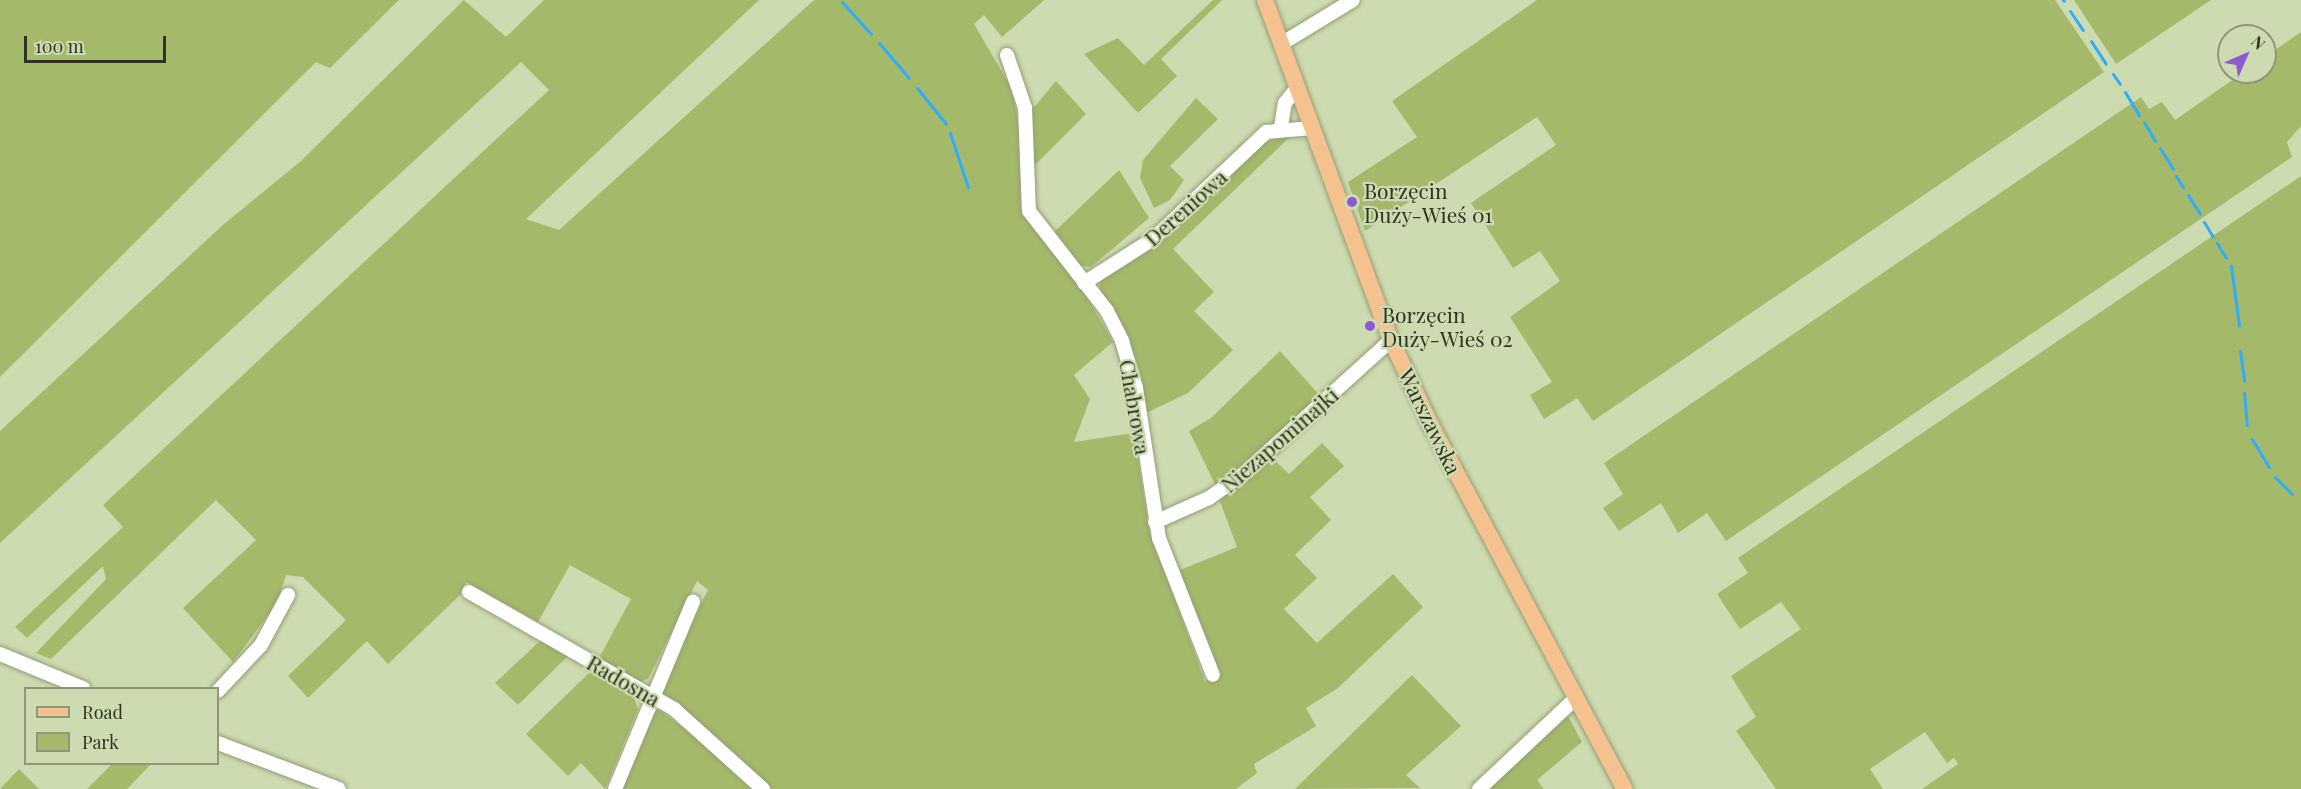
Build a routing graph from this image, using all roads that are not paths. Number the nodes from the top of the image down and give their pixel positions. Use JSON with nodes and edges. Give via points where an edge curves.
{"nodes":[{"id":1,"x":1265,"y":0,"type":"edge"},
{"id":2,"x":1353,"y":0,"type":"edge"},
{"id":3,"x":1281,"y":44,"type":"junction"},
{"id":4,"x":1007,"y":55,"type":"dead end"},
{"id":5,"x":1297,"y":88,"type":"junction"},
{"id":6,"x":1281,"y":127,"type":"junction"},
{"id":7,"x":1312,"y":128,"type":"junction"},
{"id":8,"x":1084,"y":283,"type":"junction"},
{"id":9,"x":1391,"y":340,"type":"junction"},
{"id":10,"x":1155,"y":522,"type":"junction"},
{"id":11,"x":469,"y":592,"type":"dead end"},
{"id":12,"x":288,"y":595,"type":"dead end"},
{"id":13,"x":693,"y":602,"type":"dead end"},
{"id":14,"x":0,"y":654,"type":"edge"},
{"id":15,"x":1213,"y":675,"type":"dead end"},
{"id":16,"x":81,"y":687,"type":"edge"},
{"id":17,"x":219,"y":690,"type":"edge"},
{"id":18,"x":650,"y":696,"type":"junction"},
{"id":19,"x":1576,"y":698,"type":"junction"},
{"id":20,"x":219,"y":743,"type":"edge"},
{"id":21,"x":339,"y":789,"type":"edge"},
{"id":22,"x":615,"y":789,"type":"edge"},
{"id":23,"x":763,"y":789,"type":"edge"},
{"id":24,"x":1479,"y":789,"type":"edge"},
{"id":25,"x":1625,"y":789,"type":"edge"}],
"edges":[{"from":1,"to":3,"type":"main road","name":"Warszawska"},
{"from":2,"to":3,"type":"street"},
{"from":3,"to":5,"type":"main road","name":"Warszawska"},
{"from":4,"to":8,"type":"street","name":"Chabrowa","via":[[1025,108],[1029,211]]},
{"from":5,"to":6,"type":"street","via":[[1285,104]]},
{"from":5,"to":7,"type":"main road","name":"Warszawska"},
{"from":6,"to":7,"type":"street","via":[[1301,132]]},
{"from":6,"to":8,"type":"street","name":"Dereniowa","via":[[1266,132],[1153,239]]},
{"from":7,"to":9,"type":"main road","name":"Warszawska"},
{"from":8,"to":10,"type":"street","name":"Chabrowa","via":[[1107,311],[1131,365]]},
{"from":9,"to":10,"type":"street","name":"Niezapominajki","via":[[1241,476],[1209,498]]},
{"from":9,"to":19,"type":"main road","name":"Warszawska"},
{"from":10,"to":15,"type":"street","name":"Chabrowa"},
{"from":11,"to":18,"type":"street","name":"Radosna"},
{"from":12,"to":17,"type":"street","via":[[261,645]]},
{"from":13,"to":18,"type":"street"},
{"from":14,"to":16,"type":"street"},
{"from":18,"to":22,"type":"street"},
{"from":18,"to":23,"type":"street","name":"Radosna","via":[[706,734]]},
{"from":19,"to":24,"type":"street"},
{"from":19,"to":25,"type":"main road","name":"Warszawska"},
{"from":20,"to":21,"type":"street"}]}
